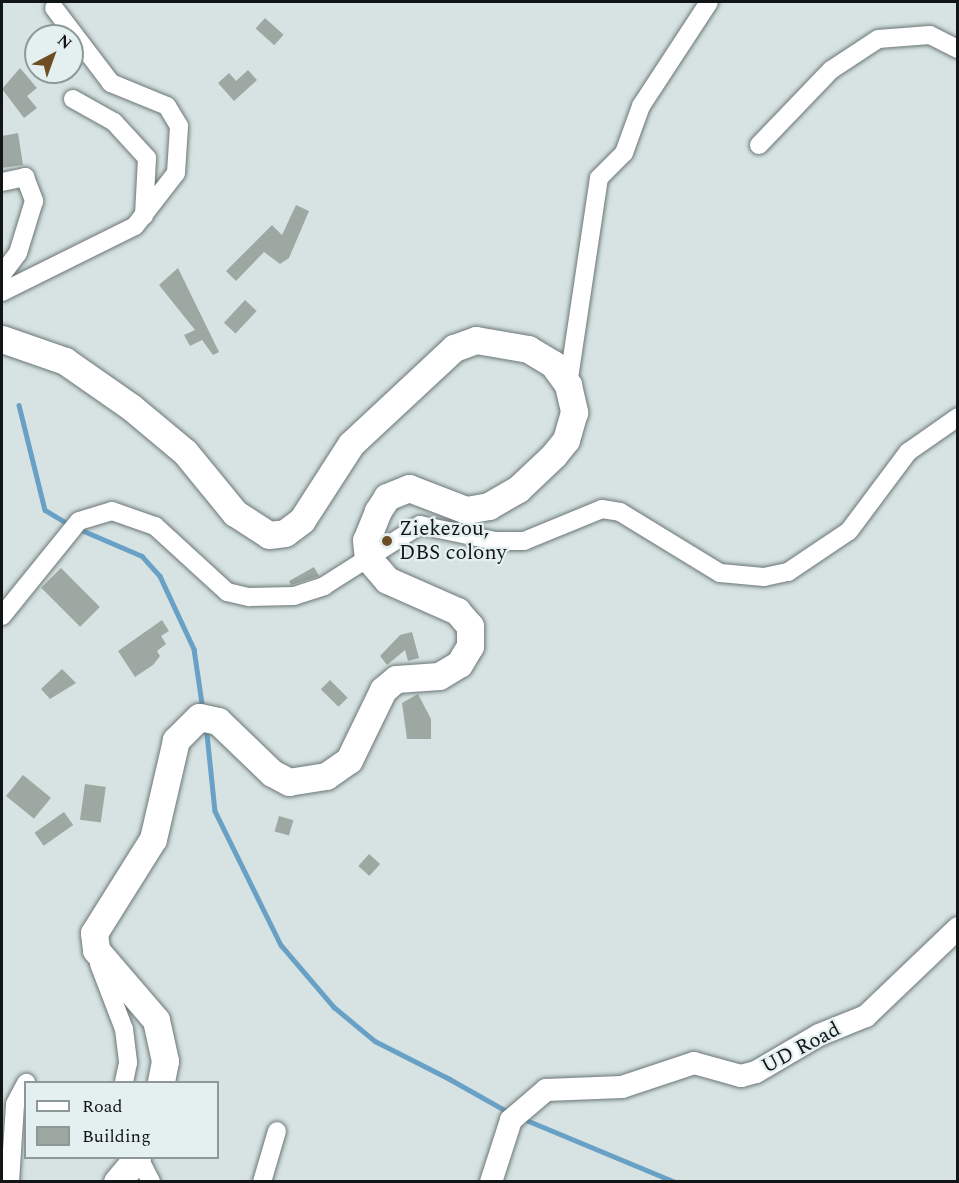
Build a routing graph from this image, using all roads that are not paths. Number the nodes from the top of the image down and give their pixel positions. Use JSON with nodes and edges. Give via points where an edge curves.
{"nodes":[{"id":1,"x":709,"y":2,"type":"edge"},
{"id":2,"x":54,"y":8,"type":"dead end"},
{"id":3,"x":957,"y":49,"type":"edge"},
{"id":4,"x":73,"y":99,"type":"dead end"},
{"id":5,"x":759,"y":145,"type":"dead end"},
{"id":6,"x":2,"y":182,"type":"edge"},
{"id":7,"x":144,"y":216,"type":"junction"},
{"id":8,"x":2,"y":274,"type":"edge"},
{"id":9,"x":2,"y":292,"type":"edge"},
{"id":10,"x":2,"y":339,"type":"edge"},
{"id":11,"x":568,"y":385,"type":"junction"},
{"id":12,"x":957,"y":417,"type":"edge"},
{"id":13,"x":368,"y":558,"type":"junction"},
{"id":14,"x":2,"y":616,"type":"edge"},
{"id":15,"x":957,"y":928,"type":"edge"},
{"id":16,"x":96,"y":950,"type":"junction"},
{"id":17,"x":124,"y":1081,"type":"edge"},
{"id":18,"x":161,"y":1081,"type":"edge"},
{"id":19,"x":24,"y":1087,"type":"edge"},
{"id":20,"x":277,"y":1131,"type":"dead end"},
{"id":21,"x":137,"y":1159,"type":"edge"},
{"id":22,"x":139,"y":1159,"type":"edge"},
{"id":23,"x":10,"y":1182,"type":"edge"},
{"id":24,"x":117,"y":1182,"type":"edge"},
{"id":25,"x":151,"y":1182,"type":"edge"},
{"id":26,"x":262,"y":1182,"type":"edge"},
{"id":27,"x":490,"y":1182,"type":"edge"}],
"edges":[{"from":1,"to":11,"type":"street","via":[[641,105],[624,153],[599,178]]},
{"from":2,"to":7,"type":"street","via":[[111,83],[159,100],[179,126],[176,173]]},
{"from":3,"to":5,"type":"street","via":[[930,35],[878,39],[831,70]]},
{"from":4,"to":7,"type":"street","via":[[114,122],[147,158]]},
{"from":6,"to":8,"type":"street","via":[[25,177],[34,201],[18,252]]},
{"from":7,"to":9,"type":"street","via":[[112,241]]},
{"from":10,"to":11,"type":"highway","via":[[65,361],[131,407],[184,452],[251,527],[269,535],[285,532],[302,520],[351,444],[454,348],[476,340],[528,349],[553,364]]},
{"from":11,"to":13,"type":"highway","via":[[574,412],[567,440],[518,489],[489,506],[466,510],[409,488],[387,497],[366,540]]},
{"from":12,"to":13,"type":"street","via":[[908,452],[849,531],[788,572],[753,577],[720,573],[620,512],[602,509],[524,540],[495,541],[420,525]]},
{"from":13,"to":14,"type":"street","via":[[324,586],[294,596],[243,596],[215,583],[154,526],[112,511],[96,512],[79,521]]},
{"from":13,"to":16,"type":"highway","via":[[387,580],[457,611],[470,626],[470,646],[459,664],[439,676],[396,679],[383,690],[350,760],[308,782],[290,782],[272,773],[218,720],[199,717],[183,728],[166,765],[153,839],[99,919]]},
{"from":15,"to":27,"type":"main road","name":"UD Road","via":[[866,1016],[819,1035],[756,1072],[741,1076],[694,1063],[622,1087],[546,1090],[511,1119]]},
{"from":16,"to":17,"type":"street","via":[[124,1029],[128,1063]]},
{"from":16,"to":18,"type":"highway","via":[[156,1020],[165,1061]]},
{"from":19,"to":23,"type":"street","via":[[15,1104]]},
{"from":20,"to":26,"type":"street"},
{"from":21,"to":24,"type":"highway"},
{"from":22,"to":25,"type":"street"}]}
